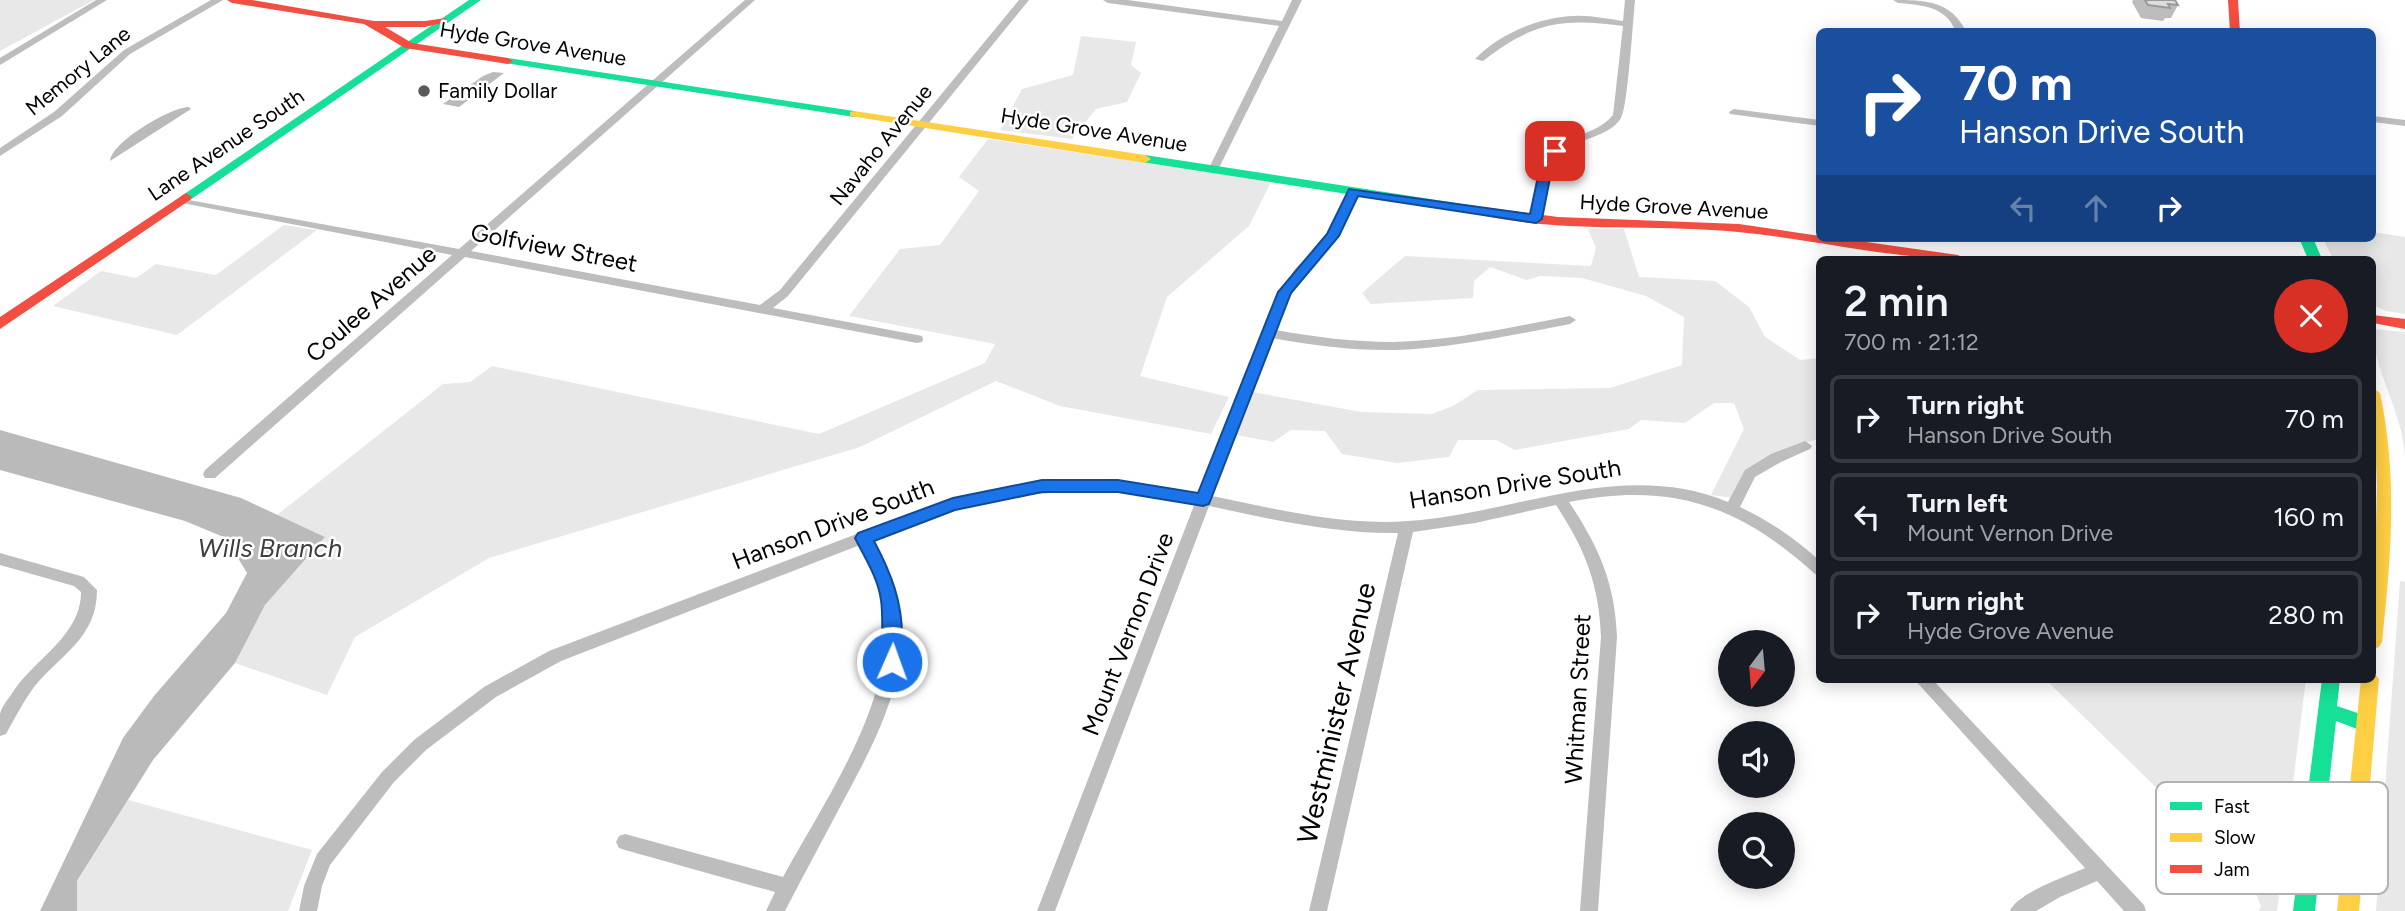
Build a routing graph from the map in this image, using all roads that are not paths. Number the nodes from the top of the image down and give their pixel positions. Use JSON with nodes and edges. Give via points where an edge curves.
{"nodes":[{"id":1,"x":102,"y":0,"type":"edge"},
{"id":2,"x":218,"y":0,"type":"edge"},
{"id":3,"x":232,"y":0,"type":"edge"},
{"id":4,"x":476,"y":0,"type":"edge"},
{"id":5,"x":750,"y":0,"type":"edge"},
{"id":6,"x":1024,"y":0,"type":"edge"},
{"id":7,"x":1108,"y":0,"type":"edge"},
{"id":8,"x":1297,"y":0,"type":"edge"},
{"id":9,"x":1630,"y":0,"type":"edge"},
{"id":10,"x":1898,"y":0,"type":"edge"},
{"id":11,"x":2233,"y":0,"type":"edge"},
{"id":12,"x":450,"y":18,"type":"junction"},
{"id":13,"x":375,"y":24,"type":"junction"},
{"id":14,"x":1285,"y":24,"type":"junction"},
{"id":15,"x":1628,"y":24,"type":"junction"},
{"id":16,"x":1960,"y":28,"type":"edge"},
{"id":17,"x":2235,"y":28,"type":"edge"},
{"id":18,"x":409,"y":46,"type":"junction"},
{"id":19,"x":1480,"y":59,"type":"dead end"},
{"id":20,"x":0,"y":62,"type":"edge"},
{"id":21,"x":654,"y":84,"type":"junction"},
{"id":22,"x":1734,"y":112,"type":"dead end"},
{"id":23,"x":2376,"y":119,"type":"edge"},
{"id":24,"x":1816,"y":123,"type":"edge"},
{"id":25,"x":2405,"y":123,"type":"edge"},
{"id":26,"x":922,"y":125,"type":"junction"},
{"id":27,"x":0,"y":153,"type":"edge"},
{"id":28,"x":1213,"y":170,"type":"junction"},
{"id":29,"x":1354,"y":191,"type":"junction"},
{"id":30,"x":182,"y":200,"type":"junction"},
{"id":31,"x":1536,"y":219,"type":"junction"},
{"id":32,"x":1816,"y":238,"type":"edge"},
{"id":33,"x":1847,"y":242,"type":"edge"},
{"id":34,"x":459,"y":254,"type":"junction"},
{"id":35,"x":1938,"y":256,"type":"edge"},
{"id":36,"x":762,"y":310,"type":"junction"},
{"id":37,"x":2376,"y":319,"type":"edge"},
{"id":38,"x":1570,"y":320,"type":"dead end"},
{"id":39,"x":0,"y":324,"type":"edge"},
{"id":40,"x":2405,"y":324,"type":"edge"},
{"id":41,"x":1267,"y":333,"type":"junction"},
{"id":42,"x":917,"y":339,"type":"dead end"},
{"id":43,"x":2376,"y":406,"type":"edge"},
{"id":44,"x":1805,"y":446,"type":"dead end"},
{"id":45,"x":210,"y":474,"type":"dead end"},
{"id":46,"x":2380,"y":499,"type":"edge"},
{"id":47,"x":1203,"y":500,"type":"junction"},
{"id":48,"x":1560,"y":500,"type":"junction"},
{"id":49,"x":1732,"y":508,"type":"junction"},
{"id":50,"x":1406,"y":527,"type":"junction"},
{"id":51,"x":864,"y":538,"type":"junction"},
{"id":52,"x":0,"y":559,"type":"edge"},
{"id":53,"x":1816,"y":567,"type":"edge"},
{"id":54,"x":2376,"y":581,"type":"edge"},
{"id":55,"x":1926,"y":683,"type":"edge"},
{"id":56,"x":2331,"y":683,"type":"edge"},
{"id":57,"x":2370,"y":683,"type":"edge"},
{"id":58,"x":2327,"y":710,"type":"junction"},
{"id":59,"x":2365,"y":724,"type":"junction"},
{"id":60,"x":0,"y":729,"type":"edge"},
{"id":61,"x":2319,"y":782,"type":"edge"},
{"id":62,"x":2360,"y":782,"type":"edge"},
{"id":63,"x":625,"y":842,"type":"dead end"},
{"id":64,"x":2100,"y":871,"type":"junction"},
{"id":65,"x":788,"y":887,"type":"junction"},
{"id":66,"x":308,"y":911,"type":"edge"},
{"id":67,"x":775,"y":911,"type":"edge"},
{"id":68,"x":1046,"y":911,"type":"edge"},
{"id":69,"x":1318,"y":911,"type":"edge"},
{"id":70,"x":1589,"y":911,"type":"edge"},
{"id":71,"x":2019,"y":911,"type":"edge"},
{"id":72,"x":2137,"y":911,"type":"edge"}],
"edges":[{"from":1,"to":20,"type":"street"},
{"from":2,"to":27,"type":"street","name":"Memory Lane","via":[[127,52],[58,114]]},
{"from":3,"to":13,"type":"street","name":"Hyde Grove Avenue"},
{"from":4,"to":12,"type":"street","name":"Lane Avenue South"},
{"from":5,"to":21,"type":"street","name":"Coulee Avenue"},
{"from":6,"to":26,"type":"street","name":"Navaho Avenue"},
{"from":7,"to":14,"type":"street"},
{"from":8,"to":14,"type":"street"},
{"from":9,"to":15,"type":"street"},
{"from":10,"to":16,"type":"street","via":[[1948,11]]},
{"from":11,"to":17,"type":"street"},
{"from":12,"to":13,"type":"street","via":[[425,24]]},
{"from":12,"to":18,"type":"street","name":"Lane Avenue South"},
{"from":13,"to":18,"type":"street","name":"Hyde Grove Avenue"},
{"from":14,"to":28,"type":"street"},
{"from":15,"to":19,"type":"street","via":[[1557,20],[1496,45]]},
{"from":15,"to":31,"type":"street","via":[[1618,115],[1610,125],[1562,145],[1550,157]]},
{"from":18,"to":21,"type":"street","name":"Hyde Grove Avenue"},
{"from":18,"to":30,"type":"street","name":"Lane Avenue South"},
{"from":21,"to":26,"type":"street","name":"Hyde Grove Avenue"},
{"from":21,"to":34,"type":"street","name":"Coulee Avenue"},
{"from":22,"to":24,"type":"street"},
{"from":23,"to":25,"type":"street"},
{"from":26,"to":28,"type":"street","name":"Hyde Grove Avenue"},
{"from":26,"to":36,"type":"street","name":"Navaho Avenue","via":[[784,293]]},
{"from":28,"to":29,"type":"street","name":"Hyde Grove Avenue"},
{"from":29,"to":31,"type":"street","name":"Hyde Grove Avenue"},
{"from":29,"to":41,"type":"street","name":"Mount Vernon Drive","via":[[1333,236],[1285,292]]},
{"from":30,"to":34,"type":"street","name":"Golfview Street"},
{"from":30,"to":39,"type":"street","name":"Lane Avenue South"},
{"from":31,"to":32,"type":"street","name":"Hyde Grove Avenue","via":[[1589,225],[1703,225]]},
{"from":33,"to":35,"type":"street","name":"Hyde Grove Avenue"},
{"from":34,"to":36,"type":"street","name":"Golfview Street"},
{"from":34,"to":45,"type":"street","name":"Coulee Avenue"},
{"from":36,"to":42,"type":"street","name":"Golfview Street"},
{"from":37,"to":40,"type":"street"},
{"from":38,"to":41,"type":"street","via":[[1409,346],[1335,344]]},
{"from":41,"to":47,"type":"street","name":"Mount Vernon Drive"},
{"from":43,"to":46,"type":"street","via":[[2386,449]]},
{"from":44,"to":49,"type":"street","via":[[1750,474]]},
{"from":46,"to":54,"type":"street"},
{"from":47,"to":50,"type":"street","name":"Hanson Drive South","via":[[1301,521]]},
{"from":47,"to":51,"type":"street","name":"Hanson Drive South","via":[[1118,486],[1042,486],[953,504]]},
{"from":47,"to":68,"type":"street","name":"Mount Vernon Drive"},
{"from":48,"to":49,"type":"street","name":"Hanson Drive South","via":[[1630,488],[1680,493]]},
{"from":48,"to":50,"type":"street","name":"Hanson Drive South","via":[[1478,518]]},
{"from":48,"to":70,"type":"street","name":"Whitman Street","via":[[1595,555],[1609,611]]},
{"from":49,"to":53,"type":"street","name":"Hanson Drive South","via":[[1781,536]]},
{"from":50,"to":69,"type":"street","name":"Westminister Avenue"},
{"from":51,"to":65,"type":"street","via":[[890,597],[892,662],[887,689],[864,747]]},
{"from":51,"to":66,"type":"street","name":"Hanson Drive South","via":[[555,656],[490,692],[455,716],[388,777],[323,860]]},
{"from":52,"to":60,"type":"street","via":[[79,581],[89,590],[91,605],[81,626],[30,681]]},
{"from":55,"to":64,"type":"street"},
{"from":56,"to":58,"type":"street"},
{"from":57,"to":59,"type":"street"},
{"from":58,"to":59,"type":"street"},
{"from":58,"to":61,"type":"street"},
{"from":59,"to":62,"type":"street"},
{"from":63,"to":65,"type":"street"},
{"from":64,"to":71,"type":"street"},
{"from":64,"to":72,"type":"street"},
{"from":65,"to":67,"type":"street"}]}
